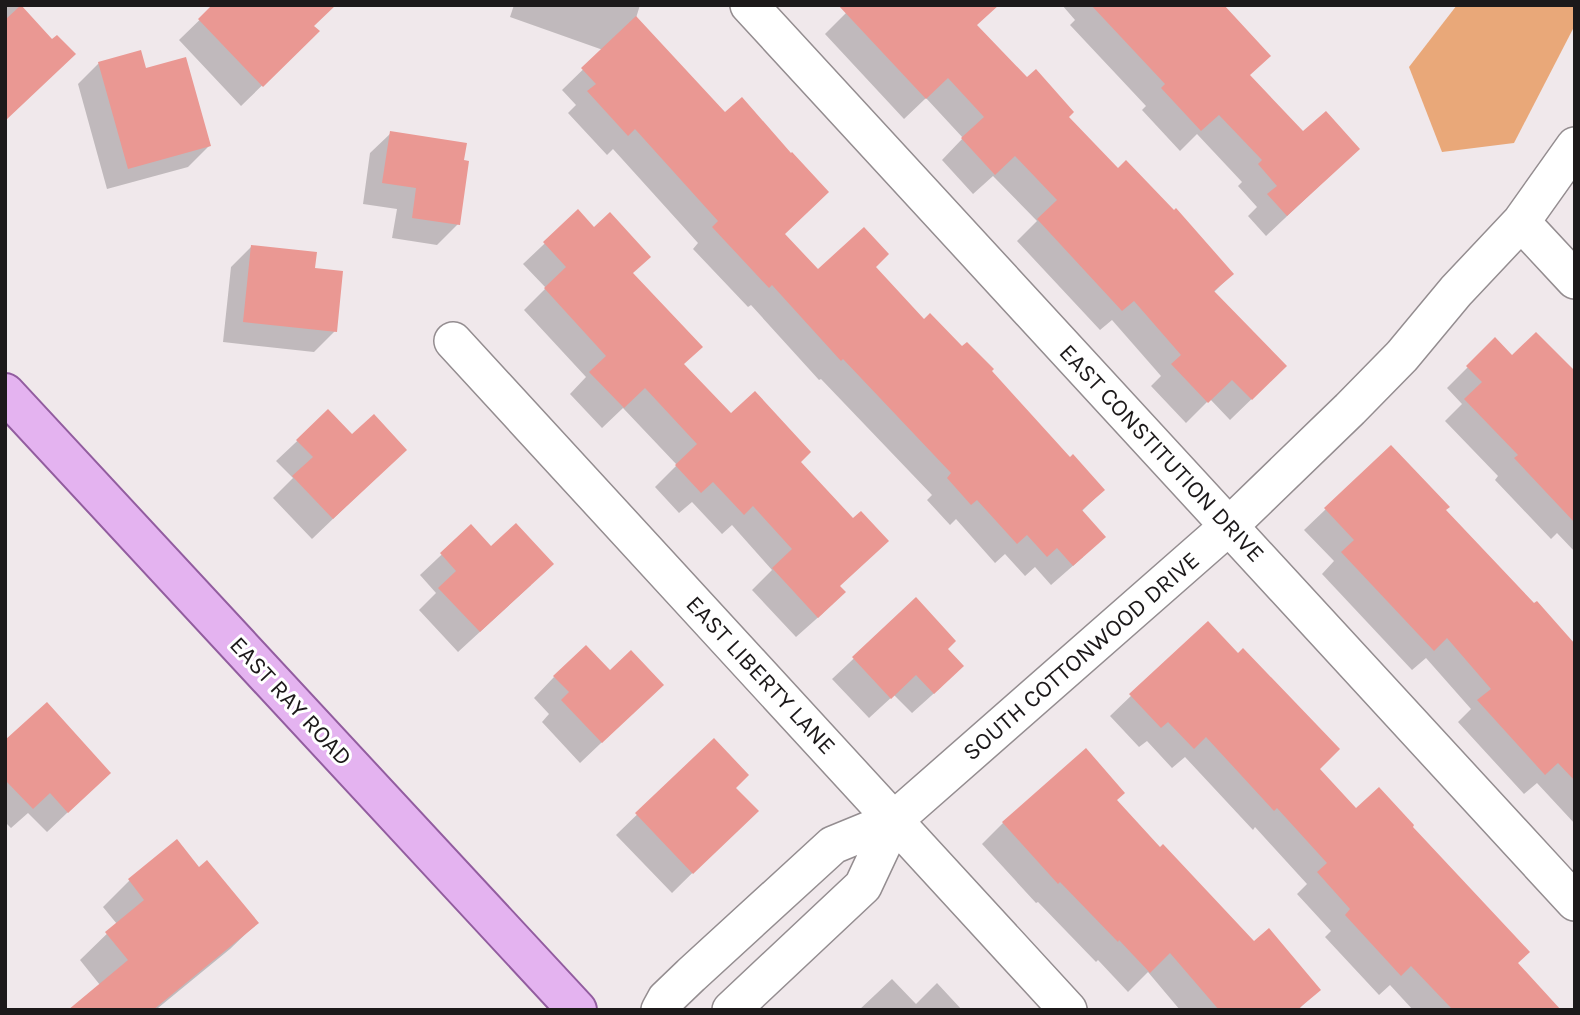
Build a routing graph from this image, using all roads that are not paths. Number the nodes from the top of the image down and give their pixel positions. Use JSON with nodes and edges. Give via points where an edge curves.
{"nodes":[{"id":1,"x":749,"y":5,"type":"edge"},
{"id":2,"x":1575,"y":146,"type":"edge"},
{"id":3,"x":1521,"y":222,"type":"junction"},
{"id":4,"x":1575,"y":279,"type":"edge"},
{"id":5,"x":453,"y":341,"type":"dead end"},
{"id":6,"x":5,"y":393,"type":"edge"},
{"id":7,"x":1229,"y":526,"type":"junction"},
{"id":8,"x":894,"y":820,"type":"junction"},
{"id":9,"x":1575,"y":902,"type":"edge"},
{"id":10,"x":578,"y":1010,"type":"edge"},
{"id":11,"x":660,"y":1010,"type":"edge"},
{"id":12,"x":732,"y":1010,"type":"edge"},
{"id":13,"x":1068,"y":1010,"type":"edge"}],
"edges":[{"from":1,"to":7,"type":"street","name":"EAST CONSTITUTION DRIVE"},
{"from":2,"to":3,"type":"street","name":"SOUTH COTTONWOOD DRIVE"},
{"from":3,"to":4,"type":"street"},
{"from":3,"to":7,"type":"street","name":"SOUTH COTTONWOOD DRIVE","via":[[1455,291],[1402,356]]},
{"from":5,"to":8,"type":"street","name":"EAST LIBERTY LANE"},
{"from":6,"to":10,"type":"main road","name":"EAST RAY ROAD"},
{"from":7,"to":8,"type":"street","name":"SOUTH COTTONWOOD DRIVE"},
{"from":7,"to":9,"type":"street","name":"EAST CONSTITUTION DRIVE"},
{"from":8,"to":11,"type":"street","name":"SOUTH COTTONWOOD DRIVE","via":[[833,845],[666,999]]},
{"from":8,"to":12,"type":"street","name":"SOUTH COTTONWOOD DRIVE","via":[[863,886]]},
{"from":8,"to":13,"type":"street","name":"EAST LIBERTY LANE"}]}
